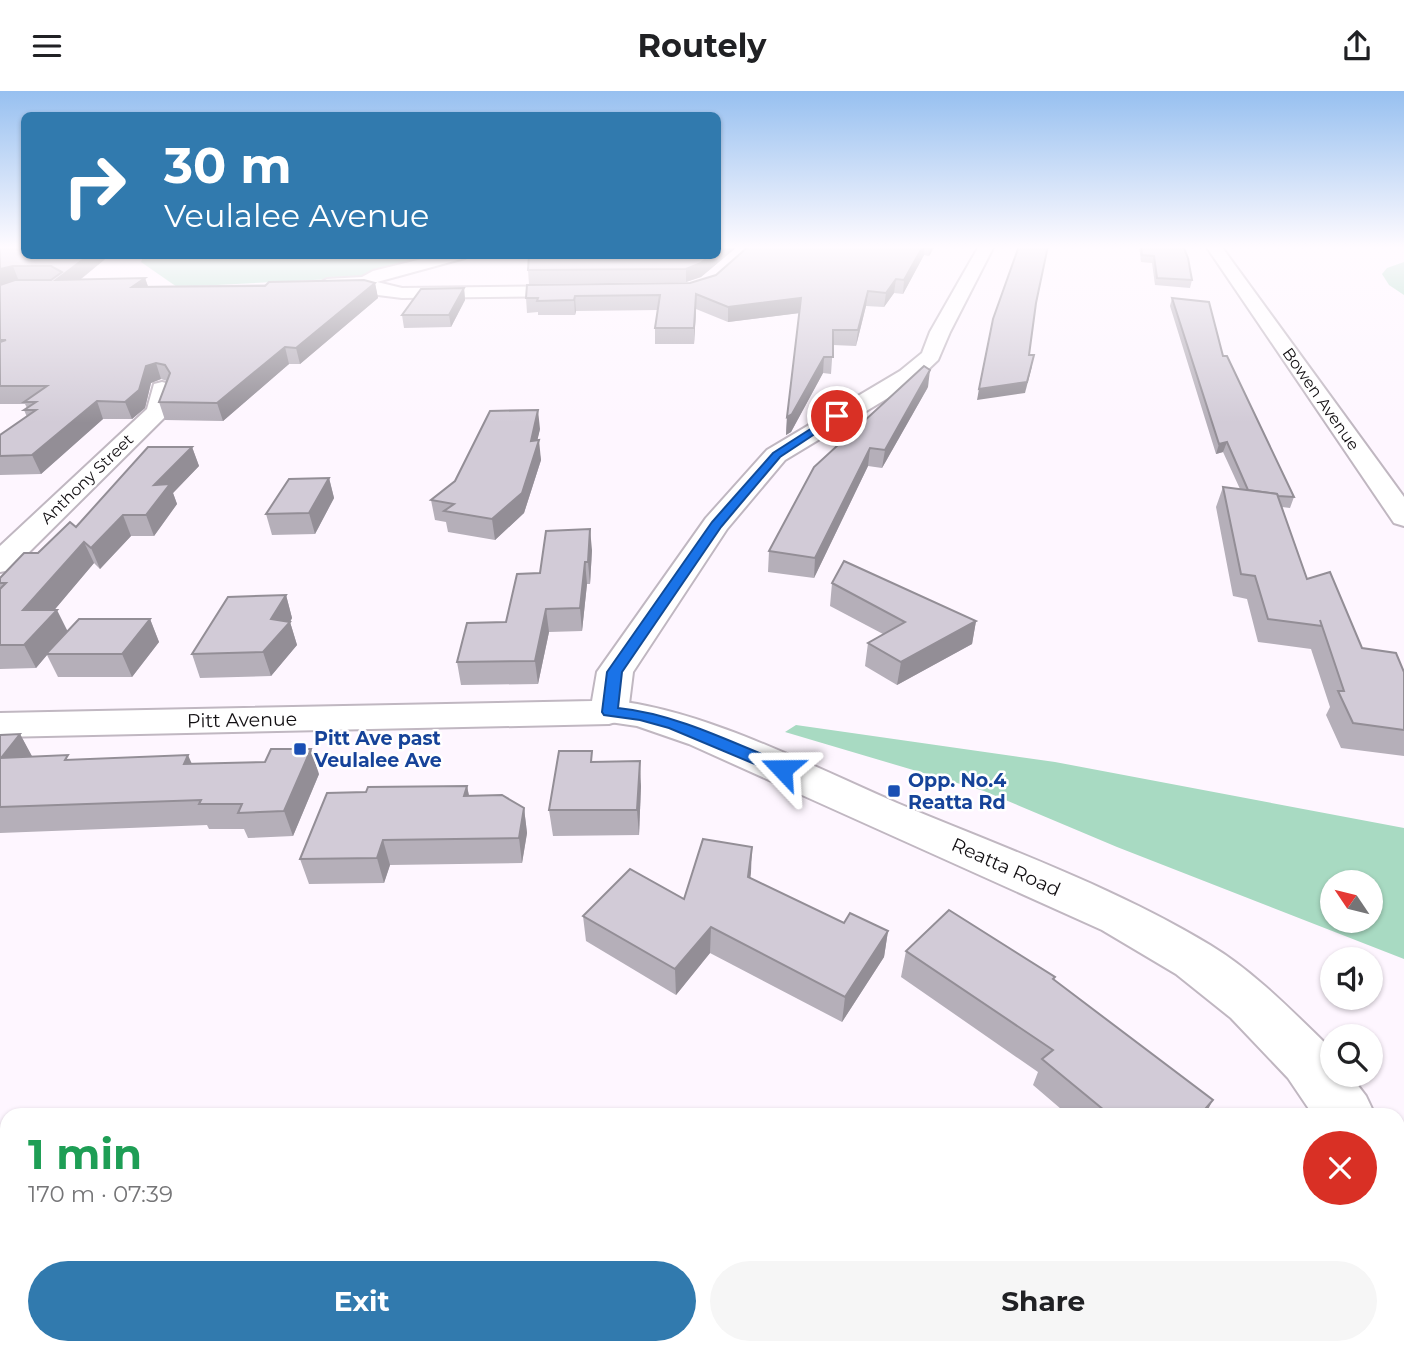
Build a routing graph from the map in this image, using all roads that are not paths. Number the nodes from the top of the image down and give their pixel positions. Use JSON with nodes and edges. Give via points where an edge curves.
{"nodes":[{"id":1,"x":955,"y":305,"type":"edge"},
{"id":2,"x":1255,"y":305,"type":"edge"},
{"id":3,"x":162,"y":389,"type":"edge"},
{"id":4,"x":1404,"y":517,"type":"edge"},
{"id":5,"x":0,"y":563,"type":"edge"},
{"id":6,"x":610,"y":712,"type":"junction"},
{"id":7,"x":0,"y":725,"type":"edge"},
{"id":8,"x":1341,"y":1108,"type":"edge"}],
"edges":[{"from":1,"to":6,"type":"street","via":[[931,356],[908,376],[776,455],[716,524],[615,672]]},
{"from":2,"to":4,"type":"street","name":"Bowen Avenue"},
{"from":3,"to":5,"type":"street","name":"Anthony Street","via":[[158,411]]},
{"from":6,"to":7,"type":"street","name":"Pitt Avenue"},
{"from":6,"to":8,"type":"street","name":"Reatta Road","via":[[642,715],[703,735],[1119,917],[1194,960],[1250,1003],[1307,1061]]}]}
